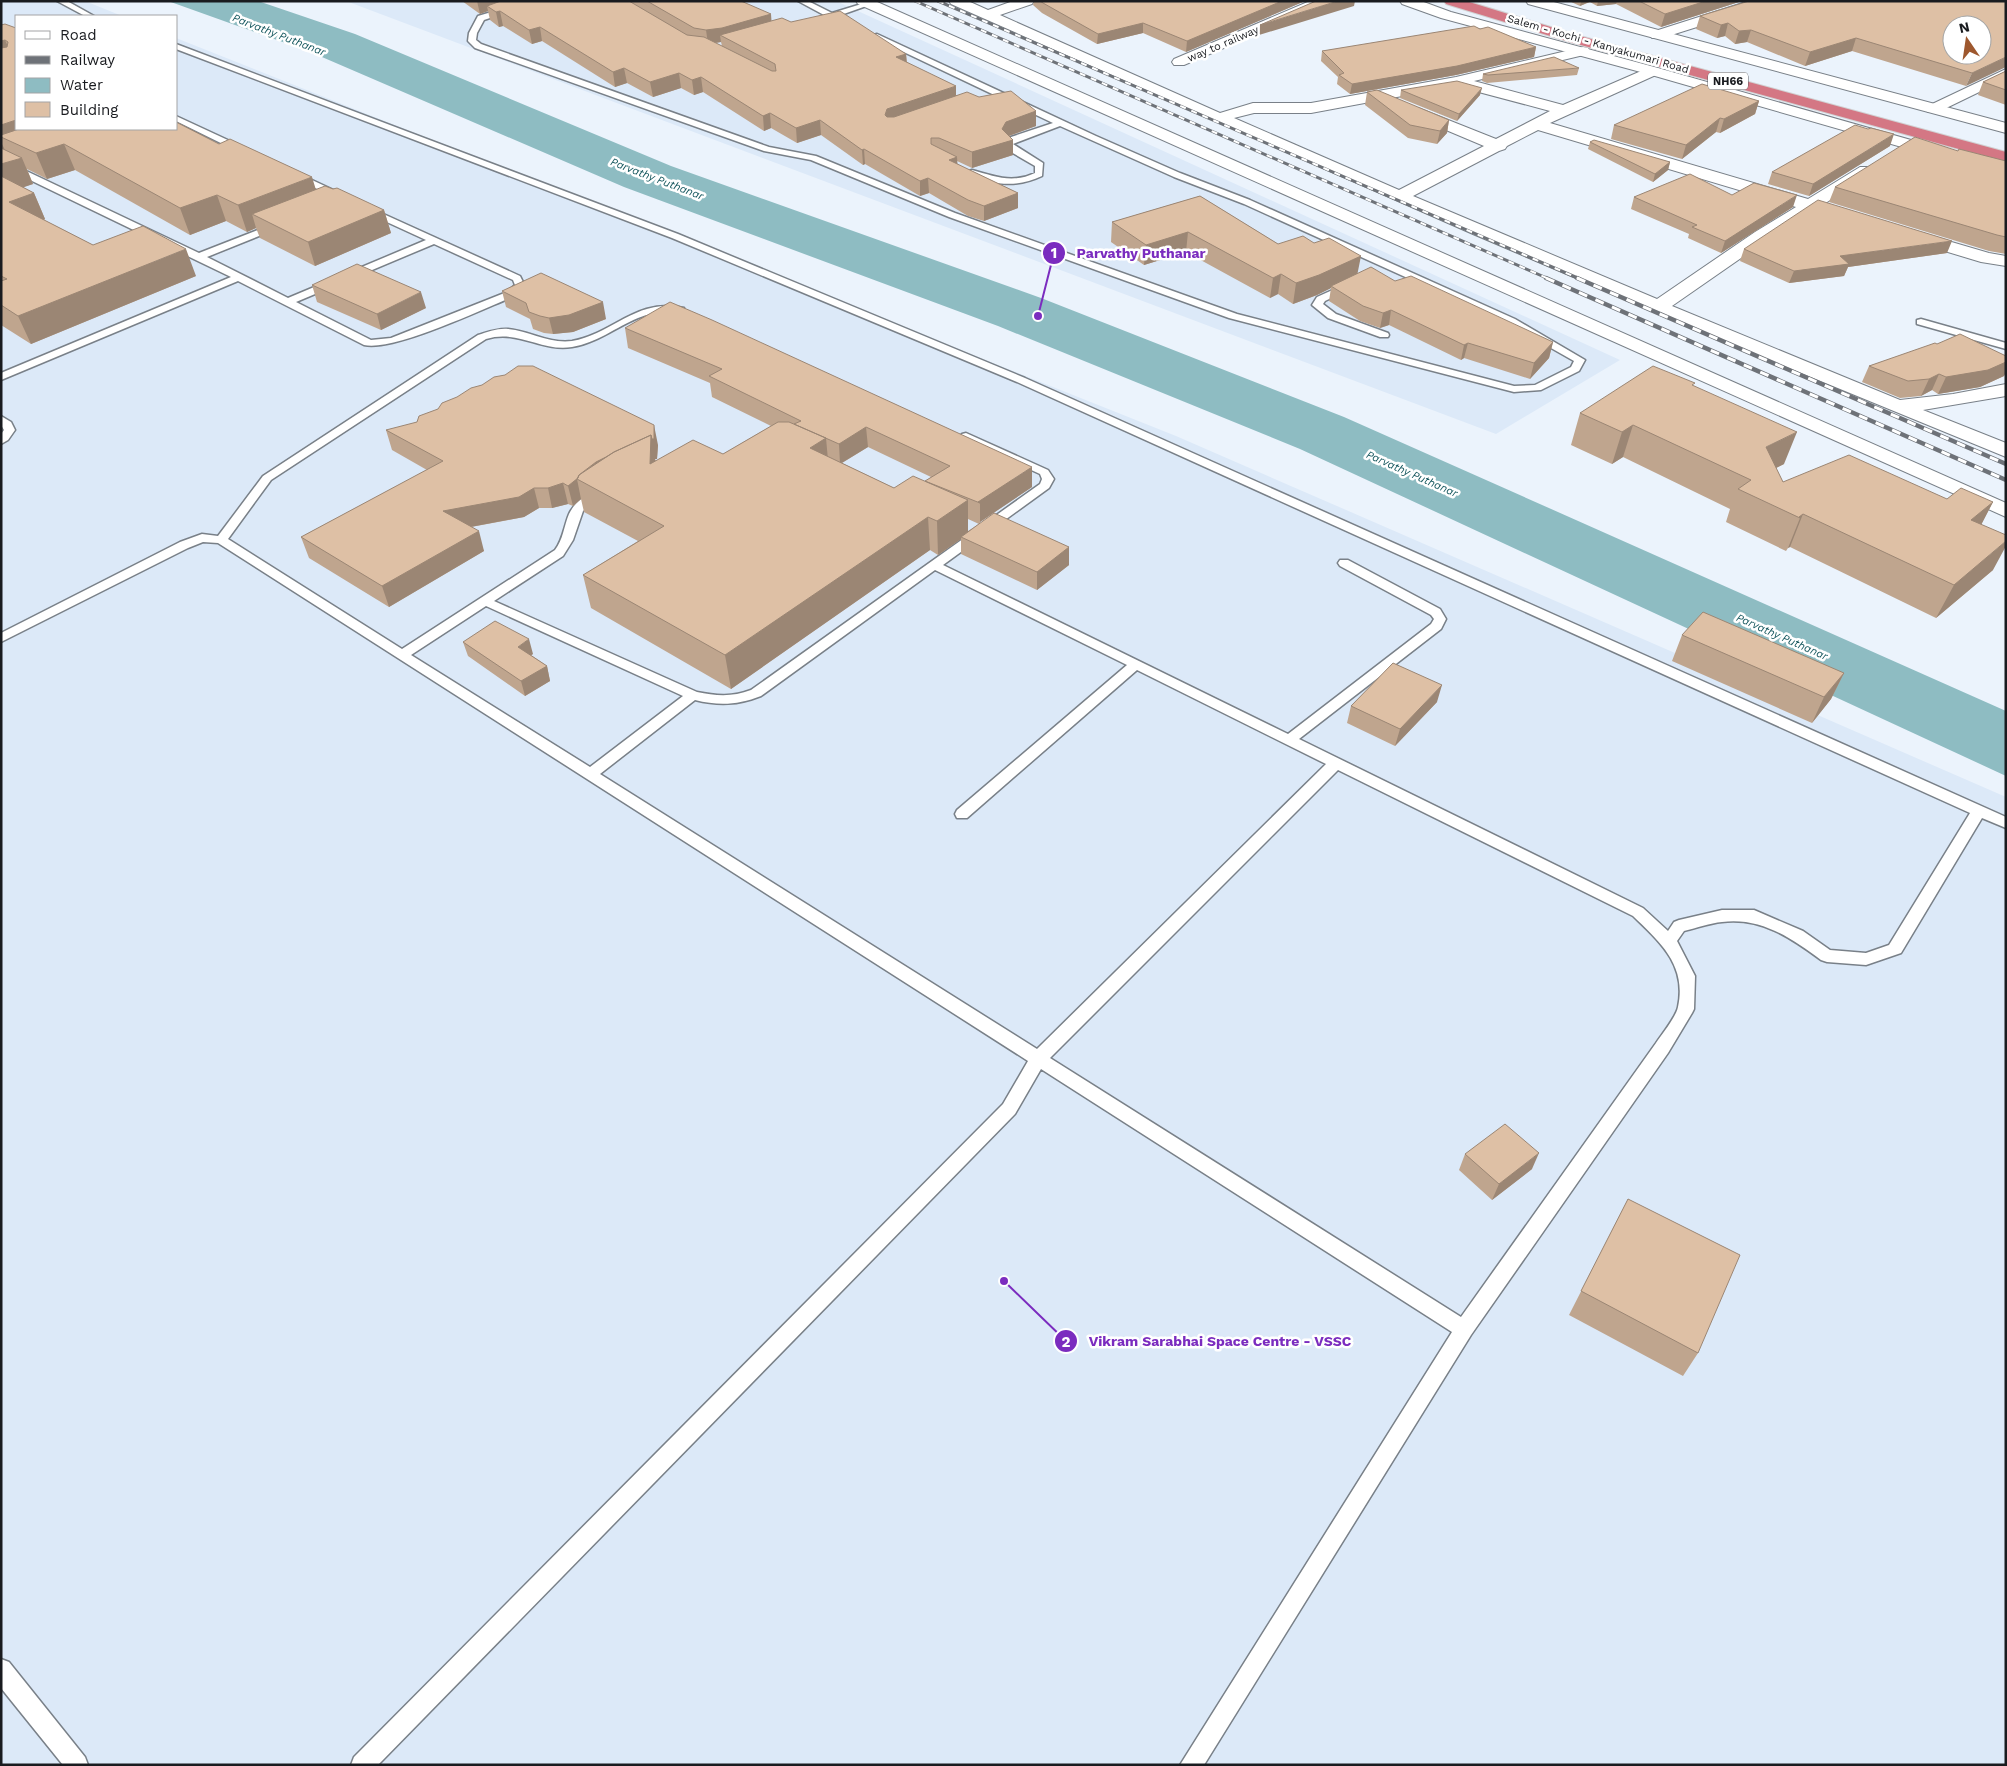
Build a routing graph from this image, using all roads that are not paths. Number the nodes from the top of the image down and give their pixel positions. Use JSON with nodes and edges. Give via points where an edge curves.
{"nodes":[{"id":1,"x":61,"y":1,"type":"edge"},
{"id":2,"x":537,"y":1,"type":"edge"},
{"id":3,"x":802,"y":1,"type":"edge"},
{"id":4,"x":956,"y":1,"type":"edge"},
{"id":5,"x":1027,"y":1,"type":"edge"},
{"id":6,"x":1322,"y":1,"type":"edge"},
{"id":7,"x":1407,"y":1,"type":"edge"},
{"id":8,"x":1451,"y":1,"type":"edge"},
{"id":9,"x":1496,"y":1,"type":"edge"},
{"id":10,"x":1533,"y":1,"type":"edge"},
{"id":11,"x":1765,"y":1,"type":"edge"},
{"id":12,"x":866,"y":2,"type":"edge"},
{"id":13,"x":88,"y":15,"type":"edge"},
{"id":14,"x":830,"y":15,"type":"junction"},
{"id":15,"x":987,"y":15,"type":"junction"},
{"id":16,"x":820,"y":18,"type":"edge"},
{"id":17,"x":856,"y":28,"type":"edge"},
{"id":18,"x":864,"y":32,"type":"edge"},
{"id":19,"x":1657,"y":36,"type":"junction"},
{"id":20,"x":178,"y":47,"type":"edge"},
{"id":21,"x":1584,"y":51,"type":"junction"},
{"id":22,"x":1179,"y":62,"type":"dead end"},
{"id":23,"x":1653,"y":71,"type":"junction"},
{"id":24,"x":2006,"y":73,"type":"edge"},
{"id":25,"x":1456,"y":81,"type":"junction"},
{"id":26,"x":1377,"y":96,"type":"junction"},
{"id":27,"x":1933,"y":109,"type":"junction"},
{"id":28,"x":1564,"y":110,"type":"junction"},
{"id":29,"x":1222,"y":118,"type":"junction"},
{"id":30,"x":178,"y":119,"type":"edge"},
{"id":31,"x":1060,"y":123,"type":"junction"},
{"id":32,"x":1539,"y":124,"type":"junction"},
{"id":33,"x":2006,"y":128,"type":"edge"},
{"id":34,"x":2006,"y":142,"type":"edge"},
{"id":35,"x":1907,"y":144,"type":"junction"},
{"id":36,"x":1499,"y":146,"type":"junction"},
{"id":37,"x":256,"y":156,"type":"edge"},
{"id":38,"x":2006,"y":157,"type":"edge"},
{"id":39,"x":4,"y":159,"type":"edge"},
{"id":40,"x":966,"y":170,"type":"edge"},
{"id":41,"x":2006,"y":172,"type":"edge"},
{"id":42,"x":291,"y":173,"type":"edge"},
{"id":43,"x":1400,"y":196,"type":"junction"},
{"id":44,"x":1812,"y":205,"type":"junction"},
{"id":45,"x":289,"y":220,"type":"edge"},
{"id":46,"x":1862,"y":221,"type":"edge"},
{"id":47,"x":1900,"y":232,"type":"edge"},
{"id":48,"x":434,"y":240,"type":"junction"},
{"id":49,"x":199,"y":257,"type":"junction"},
{"id":50,"x":2006,"y":261,"type":"edge"},
{"id":51,"x":239,"y":277,"type":"junction"},
{"id":52,"x":1355,"y":283,"type":"edge"},
{"id":53,"x":288,"y":302,"type":"junction"},
{"id":54,"x":1660,"y":306,"type":"junction"},
{"id":55,"x":695,"y":315,"type":"edge"},
{"id":56,"x":1921,"y":322,"type":"dead end"},
{"id":57,"x":1384,"y":335,"type":"dead end"},
{"id":58,"x":2006,"y":346,"type":"edge"},
{"id":59,"x":1,"y":377,"type":"edge"},
{"id":60,"x":2006,"y":390,"type":"edge"},
{"id":61,"x":1898,"y":407,"type":"junction"},
{"id":62,"x":1,"y":419,"type":"edge"},
{"id":63,"x":956,"y":432,"type":"edge"},
{"id":64,"x":1,"y":440,"type":"edge"},
{"id":65,"x":2006,"y":451,"type":"edge"},
{"id":66,"x":606,"y":487,"type":"edge"},
{"id":67,"x":2006,"y":511,"type":"edge"},
{"id":68,"x":221,"y":540,"type":"junction"},
{"id":69,"x":1344,"y":563,"type":"dead end"},
{"id":70,"x":934,"y":565,"type":"junction"},
{"id":71,"x":485,"y":601,"type":"junction"},
{"id":72,"x":1,"y":638,"type":"edge"},
{"id":73,"x":402,"y":655,"type":"junction"},
{"id":74,"x":1136,"y":664,"type":"junction"},
{"id":75,"x":693,"y":695,"type":"junction"},
{"id":76,"x":1290,"y":740,"type":"junction"},
{"id":77,"x":1336,"y":763,"type":"junction"},
{"id":78,"x":590,"y":774,"type":"junction"},
{"id":79,"x":1979,"y":810,"type":"junction"},
{"id":80,"x":962,"y":814,"type":"dead end"},
{"id":81,"x":2006,"y":823,"type":"edge"},
{"id":82,"x":1668,"y":941,"type":"junction"},
{"id":83,"x":1038,"y":1059,"type":"junction"},
{"id":84,"x":1464,"y":1329,"type":"junction"},
{"id":85,"x":1,"y":1670,"type":"edge"},
{"id":86,"x":77,"y":1765,"type":"edge"},
{"id":87,"x":362,"y":1765,"type":"edge"},
{"id":88,"x":1191,"y":1765,"type":"edge"}],
"edges":[{"from":1,"to":13,"type":"lane"},
{"from":2,"to":31,"type":"lane","via":[[481,18],[472,41],[478,46],[767,149],[813,158],[952,215],[1233,316],[1514,389],[1537,388],[1575,369],[1580,360],[1511,321],[1385,268],[1247,202],[1176,175]]},
{"from":3,"to":14,"type":"lane"},
{"from":4,"to":15,"type":"street"},
{"from":5,"to":15,"type":"street"},
{"from":6,"to":22,"type":"street","name":"way to railway"},
{"from":7,"to":21,"type":"street"},
{"from":8,"to":38,"type":"highway","name":"Salem - Kochi - Kanyakumari Road","number":"NH66","via":[[1575,39]]},
{"from":9,"to":34,"type":"highway","name":"Salem - Kochi - Kanyakumari Road","number":"NH66"},
{"from":10,"to":19,"type":"street"},
{"from":11,"to":19,"type":"street"},
{"from":12,"to":14,"type":"lane"},
{"from":12,"to":67,"type":"street"},
{"from":14,"to":16,"type":"lane"},
{"from":14,"to":17,"type":"lane"},
{"from":15,"to":29,"type":"street"},
{"from":18,"to":31,"type":"lane","via":[[989,94]]},
{"from":19,"to":27,"type":"street"},
{"from":20,"to":79,"type":"lane","via":[[675,236],[1012,376]]},
{"from":21,"to":23,"type":"street"},
{"from":21,"to":25,"type":"street"},
{"from":23,"to":28,"type":"street"},
{"from":23,"to":35,"type":"street"},
{"from":24,"to":27,"type":"street"},
{"from":25,"to":26,"type":"street"},
{"from":25,"to":28,"type":"street"},
{"from":26,"to":29,"type":"street","via":[[1311,108],[1253,108]]},
{"from":26,"to":36,"type":"street"},
{"from":27,"to":33,"type":"street"},
{"from":28,"to":32,"type":"street"},
{"from":29,"to":43,"type":"street"},
{"from":30,"to":37,"type":"lane"},
{"from":31,"to":40,"type":"lane","via":[[1011,140],[1008,144],[1040,165],[1039,174],[1032,178],[999,181]]},
{"from":32,"to":36,"type":"street"},
{"from":32,"to":44,"type":"street"},
{"from":35,"to":41,"type":"street"},
{"from":35,"to":44,"type":"street"},
{"from":36,"to":43,"type":"street"},
{"from":39,"to":49,"type":"lane"},
{"from":42,"to":48,"type":"lane"},
{"from":43,"to":54,"type":"street"},
{"from":44,"to":46,"type":"street"},
{"from":44,"to":54,"type":"street"},
{"from":45,"to":49,"type":"lane"},
{"from":47,"to":50,"type":"street"},
{"from":48,"to":53,"type":"lane"},
{"from":48,"to":53,"type":"lane","via":[[517,278],[520,286],[511,294],[393,341],[375,344]]},
{"from":49,"to":51,"type":"lane"},
{"from":51,"to":53,"type":"lane"},
{"from":51,"to":59,"type":"lane"},
{"from":52,"to":57,"type":"lane","via":[[1321,299],[1316,305],[1332,316]]},
{"from":54,"to":61,"type":"street"},
{"from":55,"to":68,"type":"lane","via":[[674,309],[648,309],[588,339],[566,344],[546,343],[513,331],[482,337],[267,478]]},
{"from":56,"to":58,"type":"lane"},
{"from":60,"to":61,"type":"street"},
{"from":61,"to":65,"type":"street"},
{"from":62,"to":64,"type":"lane","via":[[10,428]]},
{"from":63,"to":70,"type":"lane","via":[[1037,468],[1048,479],[1045,486],[976,530]]},
{"from":66,"to":71,"type":"lane","via":[[580,506],[574,515],[566,546],[559,554]]},
{"from":68,"to":72,"type":"lane","via":[[202,538],[184,545]]},
{"from":68,"to":73,"type":"lane"},
{"from":69,"to":76,"type":"lane","via":[[1436,612],[1440,619],[1436,626]]},
{"from":70,"to":74,"type":"lane"},
{"from":70,"to":75,"type":"lane","via":[[756,693],[730,701]]},
{"from":71,"to":73,"type":"lane"},
{"from":71,"to":75,"type":"lane"},
{"from":73,"to":78,"type":"lane"},
{"from":74,"to":76,"type":"lane"},
{"from":74,"to":80,"type":"lane"},
{"from":75,"to":78,"type":"lane"},
{"from":76,"to":77,"type":"lane"},
{"from":77,"to":82,"type":"lane","via":[[1638,912]]},
{"from":77,"to":83,"type":"lane"},
{"from":78,"to":83,"type":"lane"},
{"from":79,"to":81,"type":"lane"},
{"from":79,"to":82,"type":"lane","via":[[1895,949],[1866,960],[1827,956],[1798,935],[1754,916],[1722,916],[1679,926]]},
{"from":82,"to":84,"type":"lane","via":[[1686,976],[1686,1009],[1662,1048]]},
{"from":83,"to":84,"type":"lane"},
{"from":83,"to":87,"type":"lane","via":[[1009,1109]]},
{"from":84,"to":88,"type":"lane"},
{"from":85,"to":86,"type":"lane"}]}
